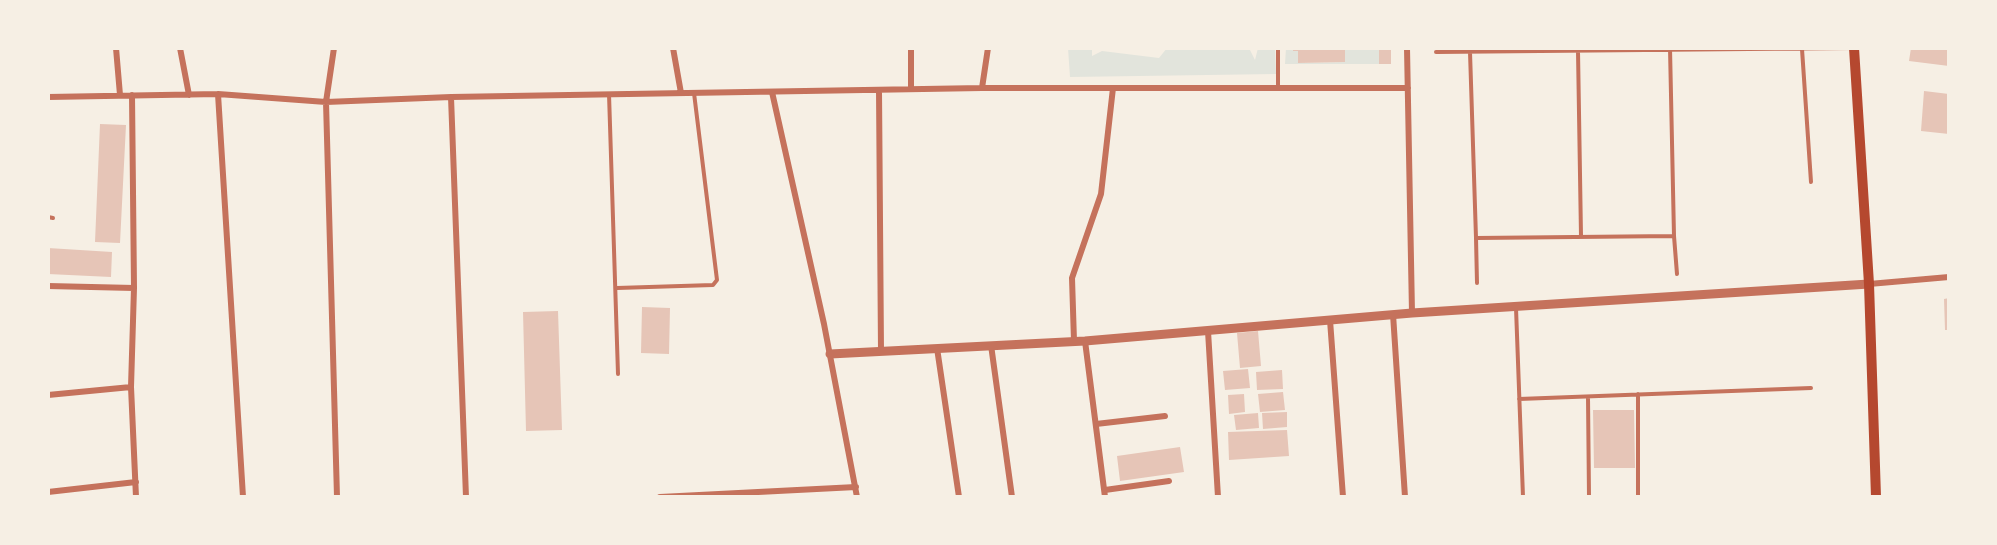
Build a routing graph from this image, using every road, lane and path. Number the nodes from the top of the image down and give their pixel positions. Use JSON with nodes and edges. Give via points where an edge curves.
{"nodes":[{"id":1,"x":116,"y":48,"type":"edge"},
{"id":2,"x":180,"y":48,"type":"edge"},
{"id":3,"x":334,"y":48,"type":"edge"},
{"id":4,"x":673,"y":48,"type":"edge"},
{"id":5,"x":911,"y":48,"type":"edge"},
{"id":6,"x":988,"y":48,"type":"edge"},
{"id":7,"x":1278,"y":48,"type":"edge"},
{"id":8,"x":1407,"y":48,"type":"edge"},
{"id":9,"x":1854,"y":48,"type":"edge"},
{"id":10,"x":1670,"y":49,"type":"edge"},
{"id":11,"x":1802,"y":49,"type":"edge"},
{"id":12,"x":1578,"y":51,"type":"junction"},
{"id":13,"x":1436,"y":52,"type":"dead end"},
{"id":14,"x":1470,"y":52,"type":"junction"},
{"id":15,"x":982,"y":88,"type":"junction"},
{"id":16,"x":1113,"y":88,"type":"junction"},
{"id":17,"x":1278,"y":88,"type":"junction"},
{"id":18,"x":1408,"y":88,"type":"junction"},
{"id":19,"x":911,"y":89,"type":"junction"},
{"id":20,"x":879,"y":90,"type":"junction"},
{"id":21,"x":772,"y":92,"type":"junction"},
{"id":22,"x":609,"y":93,"type":"junction"},
{"id":23,"x":681,"y":93,"type":"junction"},
{"id":24,"x":694,"y":93,"type":"junction"},
{"id":25,"x":218,"y":94,"type":"junction"},
{"id":26,"x":120,"y":95,"type":"junction"},
{"id":27,"x":132,"y":95,"type":"junction"},
{"id":28,"x":189,"y":95,"type":"junction"},
{"id":29,"x":48,"y":97,"type":"edge"},
{"id":30,"x":451,"y":97,"type":"junction"},
{"id":31,"x":326,"y":102,"type":"junction"},
{"id":32,"x":1811,"y":182,"type":"dead end"},
{"id":33,"x":1581,"y":236,"type":"junction"},
{"id":34,"x":1674,"y":237,"type":"junction"},
{"id":35,"x":1476,"y":238,"type":"junction"},
{"id":36,"x":1677,"y":274,"type":"dead end"},
{"id":37,"x":1949,"y":277,"type":"edge"},
{"id":38,"x":1477,"y":283,"type":"dead end"},
{"id":39,"x":1869,"y":284,"type":"junction"},
{"id":40,"x":48,"y":286,"type":"edge"},
{"id":41,"x":134,"y":288,"type":"junction"},
{"id":42,"x":617,"y":288,"type":"junction"},
{"id":43,"x":1516,"y":307,"type":"junction"},
{"id":44,"x":1412,"y":313,"type":"junction"},
{"id":45,"x":1393,"y":314,"type":"junction"},
{"id":46,"x":1330,"y":320,"type":"junction"},
{"id":47,"x":1208,"y":331,"type":"junction"},
{"id":48,"x":1085,"y":340,"type":"junction"},
{"id":49,"x":1074,"y":341,"type":"junction"},
{"id":50,"x":991,"y":345,"type":"junction"},
{"id":51,"x":937,"y":348,"type":"junction"},
{"id":52,"x":881,"y":351,"type":"junction"},
{"id":53,"x":830,"y":354,"type":"junction"},
{"id":54,"x":618,"y":374,"type":"dead end"},
{"id":55,"x":131,"y":387,"type":"junction"},
{"id":56,"x":1811,"y":388,"type":"dead end"},
{"id":57,"x":1638,"y":394,"type":"junction"},
{"id":58,"x":48,"y":395,"type":"edge"},
{"id":59,"x":1588,"y":397,"type":"junction"},
{"id":60,"x":1519,"y":399,"type":"junction"},
{"id":61,"x":1165,"y":416,"type":"dead end"},
{"id":62,"x":1096,"y":424,"type":"junction"},
{"id":63,"x":1169,"y":481,"type":"dead end"},
{"id":64,"x":136,"y":482,"type":"junction"},
{"id":65,"x":856,"y":487,"type":"junction"},
{"id":66,"x":48,"y":492,"type":"edge"},
{"id":67,"x":1105,"y":494,"type":"edge"},
{"id":68,"x":698,"y":496,"type":"edge"},
{"id":69,"x":136,"y":497,"type":"edge"},
{"id":70,"x":243,"y":497,"type":"edge"},
{"id":71,"x":337,"y":497,"type":"edge"},
{"id":72,"x":466,"y":497,"type":"edge"},
{"id":73,"x":660,"y":497,"type":"edge"},
{"id":74,"x":857,"y":497,"type":"edge"},
{"id":75,"x":959,"y":497,"type":"edge"},
{"id":76,"x":1012,"y":497,"type":"edge"},
{"id":77,"x":1218,"y":497,"type":"edge"},
{"id":78,"x":1342,"y":497,"type":"edge"},
{"id":79,"x":1405,"y":497,"type":"edge"},
{"id":80,"x":1523,"y":497,"type":"edge"},
{"id":81,"x":1589,"y":497,"type":"edge"},
{"id":82,"x":1638,"y":497,"type":"edge"},
{"id":83,"x":1876,"y":497,"type":"edge"}],
"edges":[{"from":1,"to":26,"type":"street"},
{"from":2,"to":28,"type":"street"},
{"from":3,"to":31,"type":"street"},
{"from":4,"to":23,"type":"street"},
{"from":5,"to":19,"type":"street"},
{"from":6,"to":15,"type":"street"},
{"from":7,"to":17,"type":"lane"},
{"from":8,"to":18,"type":"street"},
{"from":9,"to":11,"type":"lane"},
{"from":9,"to":39,"type":"main road"},
{"from":10,"to":11,"type":"lane"},
{"from":10,"to":12,"type":"lane"},
{"from":10,"to":34,"type":"lane"},
{"from":11,"to":32,"type":"lane"},
{"from":12,"to":14,"type":"lane"},
{"from":12,"to":33,"type":"lane"},
{"from":13,"to":14,"type":"lane"},
{"from":14,"to":35,"type":"lane"},
{"from":15,"to":16,"type":"street"},
{"from":15,"to":19,"type":"street"},
{"from":16,"to":17,"type":"street"},
{"from":16,"to":49,"type":"street","via":[[1101,194],[1072,278]]},
{"from":17,"to":18,"type":"street"},
{"from":18,"to":44,"type":"street"},
{"from":19,"to":20,"type":"street"},
{"from":20,"to":21,"type":"street"},
{"from":20,"to":52,"type":"street"},
{"from":21,"to":24,"type":"street"},
{"from":21,"to":53,"type":"street"},
{"from":22,"to":23,"type":"street"},
{"from":22,"to":30,"type":"street"},
{"from":22,"to":42,"type":"lane"},
{"from":23,"to":24,"type":"street"},
{"from":24,"to":42,"type":"lane","via":[[717,280],[713,285]]},
{"from":25,"to":28,"type":"street"},
{"from":25,"to":31,"type":"street"},
{"from":25,"to":70,"type":"street"},
{"from":26,"to":27,"type":"street"},
{"from":26,"to":29,"type":"street"},
{"from":27,"to":28,"type":"street"},
{"from":27,"to":41,"type":"street"},
{"from":30,"to":31,"type":"street"},
{"from":30,"to":72,"type":"street"},
{"from":31,"to":71,"type":"street"},
{"from":33,"to":34,"type":"lane"},
{"from":33,"to":35,"type":"lane"},
{"from":34,"to":36,"type":"lane"},
{"from":35,"to":38,"type":"lane"},
{"from":37,"to":39,"type":"street"},
{"from":39,"to":43,"type":"street"},
{"from":39,"to":83,"type":"main road"},
{"from":40,"to":41,"type":"street"},
{"from":41,"to":55,"type":"street"},
{"from":42,"to":54,"type":"lane"},
{"from":43,"to":44,"type":"street"},
{"from":43,"to":60,"type":"lane"},
{"from":44,"to":45,"type":"street"},
{"from":45,"to":46,"type":"street"},
{"from":45,"to":79,"type":"street"},
{"from":46,"to":47,"type":"street"},
{"from":46,"to":78,"type":"street"},
{"from":47,"to":48,"type":"street"},
{"from":47,"to":77,"type":"street"},
{"from":48,"to":49,"type":"street"},
{"from":48,"to":62,"type":"street"},
{"from":49,"to":50,"type":"street"},
{"from":50,"to":51,"type":"street"},
{"from":50,"to":76,"type":"street"},
{"from":51,"to":52,"type":"street"},
{"from":51,"to":75,"type":"street"},
{"from":52,"to":53,"type":"street"},
{"from":53,"to":65,"type":"street"},
{"from":55,"to":58,"type":"street"},
{"from":55,"to":64,"type":"street"},
{"from":56,"to":57,"type":"lane"},
{"from":57,"to":59,"type":"lane"},
{"from":57,"to":82,"type":"lane"},
{"from":59,"to":60,"type":"lane"},
{"from":59,"to":81,"type":"lane"},
{"from":60,"to":80,"type":"lane"},
{"from":61,"to":62,"type":"street"},
{"from":62,"to":67,"type":"street"},
{"from":63,"to":67,"type":"street"},
{"from":64,"to":66,"type":"street"},
{"from":64,"to":69,"type":"street"},
{"from":65,"to":68,"type":"street"},
{"from":65,"to":74,"type":"street"},
{"from":68,"to":73,"type":"street"}]}
